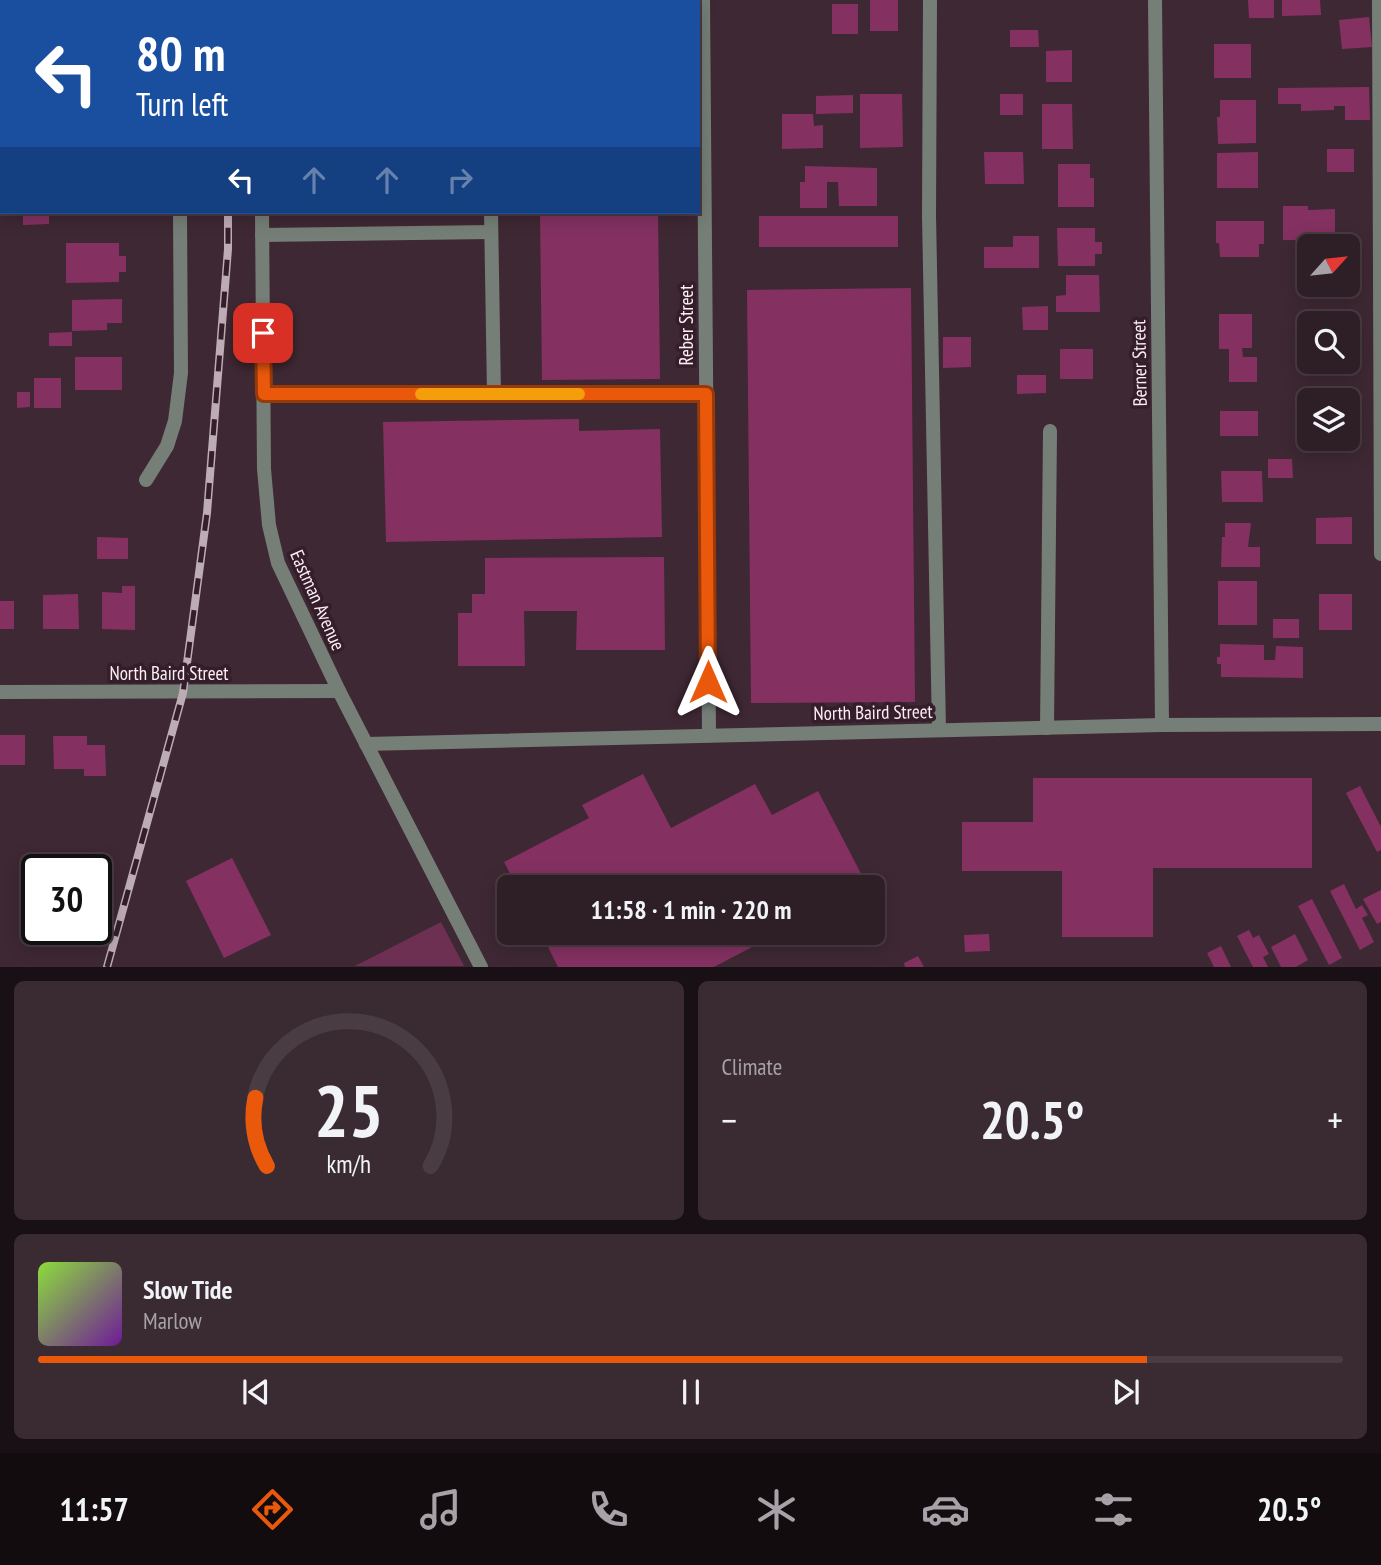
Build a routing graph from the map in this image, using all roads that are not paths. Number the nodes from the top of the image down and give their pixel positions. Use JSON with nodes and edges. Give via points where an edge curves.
{"nodes":[{"id":1,"x":703,"y":0,"type":"edge"},
{"id":2,"x":930,"y":0,"type":"edge"},
{"id":3,"x":1155,"y":0,"type":"edge"},
{"id":4,"x":1379,"y":0,"type":"edge"},
{"id":5,"x":180,"y":214,"type":"edge"},
{"id":6,"x":262,"y":214,"type":"edge"},
{"id":7,"x":491,"y":214,"type":"edge"},
{"id":8,"x":491,"y":232,"type":"junction"},
{"id":9,"x":262,"y":235,"type":"junction"},
{"id":10,"x":264,"y":394,"type":"junction"},
{"id":11,"x":494,"y":394,"type":"junction"},
{"id":12,"x":706,"y":394,"type":"junction"},
{"id":13,"x":1050,"y":431,"type":"dead end"},
{"id":14,"x":146,"y":480,"type":"dead end"},
{"id":15,"x":1381,"y":554,"type":"edge"},
{"id":16,"x":339,"y":691,"type":"junction"},
{"id":17,"x":0,"y":692,"type":"edge"},
{"id":18,"x":1381,"y":724,"type":"edge"},
{"id":19,"x":1162,"y":725,"type":"junction"},
{"id":20,"x":1047,"y":728,"type":"junction"},
{"id":21,"x":939,"y":730,"type":"junction"},
{"id":22,"x":709,"y":734,"type":"junction"},
{"id":23,"x":366,"y":744,"type":"junction"},
{"id":24,"x":481,"y":967,"type":"edge"}],
"edges":[{"from":1,"to":12,"type":"street","name":"Reber Street"},
{"from":2,"to":21,"type":"street","via":[[929,216]]},
{"from":3,"to":19,"type":"street","name":"Berner Street"},
{"from":4,"to":15,"type":"street"},
{"from":5,"to":14,"type":"street","via":[[181,373],[175,421],[167,446]]},
{"from":6,"to":9,"type":"street","name":"Eastman Avenue"},
{"from":7,"to":8,"type":"street"},
{"from":8,"to":9,"type":"street"},
{"from":8,"to":11,"type":"street"},
{"from":9,"to":10,"type":"street","name":"Eastman Avenue"},
{"from":10,"to":11,"type":"street"},
{"from":10,"to":16,"type":"street","name":"Eastman Avenue","via":[[264,469],[278,564]]},
{"from":11,"to":12,"type":"street"},
{"from":12,"to":22,"type":"street","name":"Reber Street"},
{"from":13,"to":20,"type":"street"},
{"from":16,"to":17,"type":"street","name":"North Baird Street"},
{"from":16,"to":23,"type":"street","name":"Eastman Avenue"},
{"from":18,"to":19,"type":"street","name":"North Baird Street"},
{"from":19,"to":20,"type":"street","name":"North Baird Street"},
{"from":20,"to":21,"type":"street","name":"North Baird Street"},
{"from":21,"to":22,"type":"street","name":"North Baird Street"},
{"from":22,"to":23,"type":"street","name":"North Baird Street"},
{"from":23,"to":24,"type":"street","name":"Eastman Avenue"}]}
